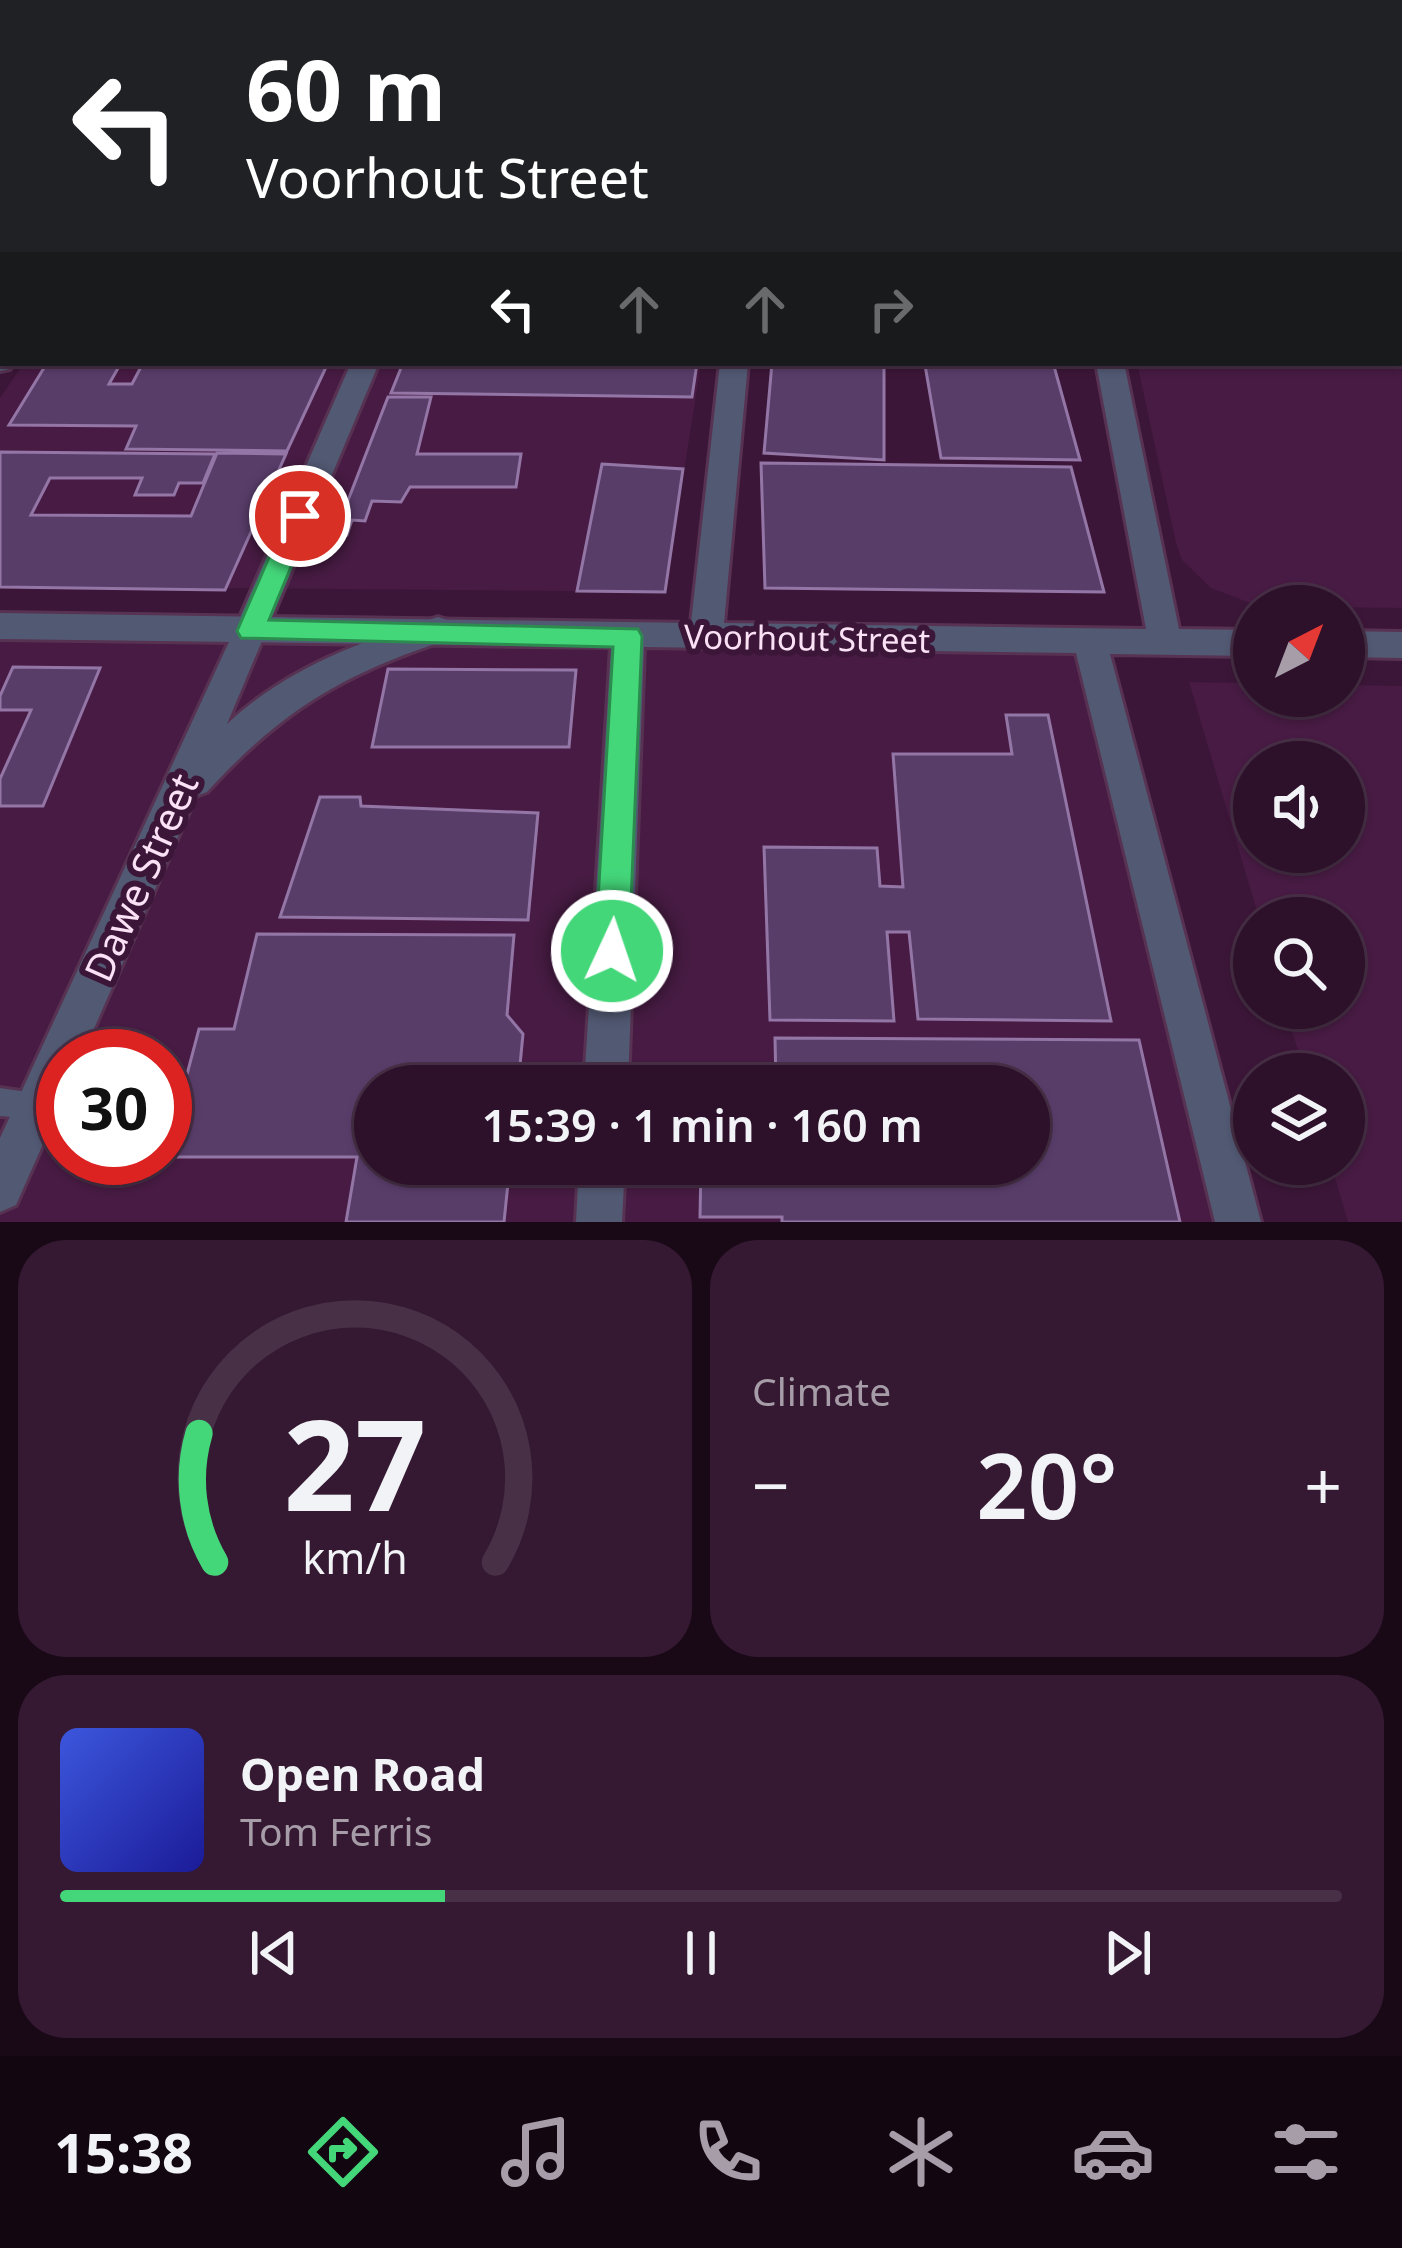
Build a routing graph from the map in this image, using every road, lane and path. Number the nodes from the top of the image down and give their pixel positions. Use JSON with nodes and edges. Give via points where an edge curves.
{"nodes":[{"id":1,"x":364,"y":366,"type":"edge"},
{"id":2,"x":734,"y":366,"type":"edge"},
{"id":3,"x":1111,"y":366,"type":"edge"},
{"id":4,"x":0,"y":626,"type":"edge"},
{"id":5,"x":438,"y":630,"type":"junction"},
{"id":6,"x":250,"y":631,"type":"junction"},
{"id":7,"x":628,"y":636,"type":"junction"},
{"id":8,"x":706,"y":637,"type":"junction"},
{"id":9,"x":1165,"y":641,"type":"junction"},
{"id":10,"x":1090,"y":642,"type":"junction"},
{"id":11,"x":1233,"y":643,"type":"edge"},
{"id":12,"x":1365,"y":644,"type":"edge"},
{"id":13,"x":1402,"y":645,"type":"edge"},
{"id":14,"x":173,"y":804,"type":"junction"},
{"id":15,"x":607,"y":1065,"type":"edge"},
{"id":16,"x":18,"y":1104,"type":"edge"},
{"id":17,"x":601,"y":1185,"type":"edge"},
{"id":18,"x":0,"y":1190,"type":"edge"},
{"id":19,"x":599,"y":1222,"type":"edge"},
{"id":20,"x":1238,"y":1222,"type":"edge"}],
"edges":[{"from":1,"to":6,"type":"street","name":"Dawe Street"},
{"from":2,"to":8,"type":"street"},
{"from":3,"to":9,"type":"street"},
{"from":4,"to":6,"type":"street","name":"Voorhout Street"},
{"from":5,"to":6,"type":"street","name":"Voorhout Street"},
{"from":5,"to":7,"type":"street","name":"Voorhout Street"},
{"from":5,"to":14,"type":"street","via":[[309,678],[231,740]]},
{"from":6,"to":14,"type":"street","name":"Dawe Street"},
{"from":7,"to":8,"type":"street","name":"Voorhout Street"},
{"from":7,"to":15,"type":"street"},
{"from":8,"to":10,"type":"street","name":"Voorhout Street"},
{"from":9,"to":10,"type":"street","name":"Voorhout Street"},
{"from":9,"to":11,"type":"street","name":"Voorhout Street"},
{"from":10,"to":20,"type":"street"},
{"from":12,"to":13,"type":"street"},
{"from":14,"to":16,"type":"street","name":"Dawe Street"},
{"from":16,"to":18,"type":"street","name":"Dawe Street"},
{"from":17,"to":19,"type":"street"}]}
